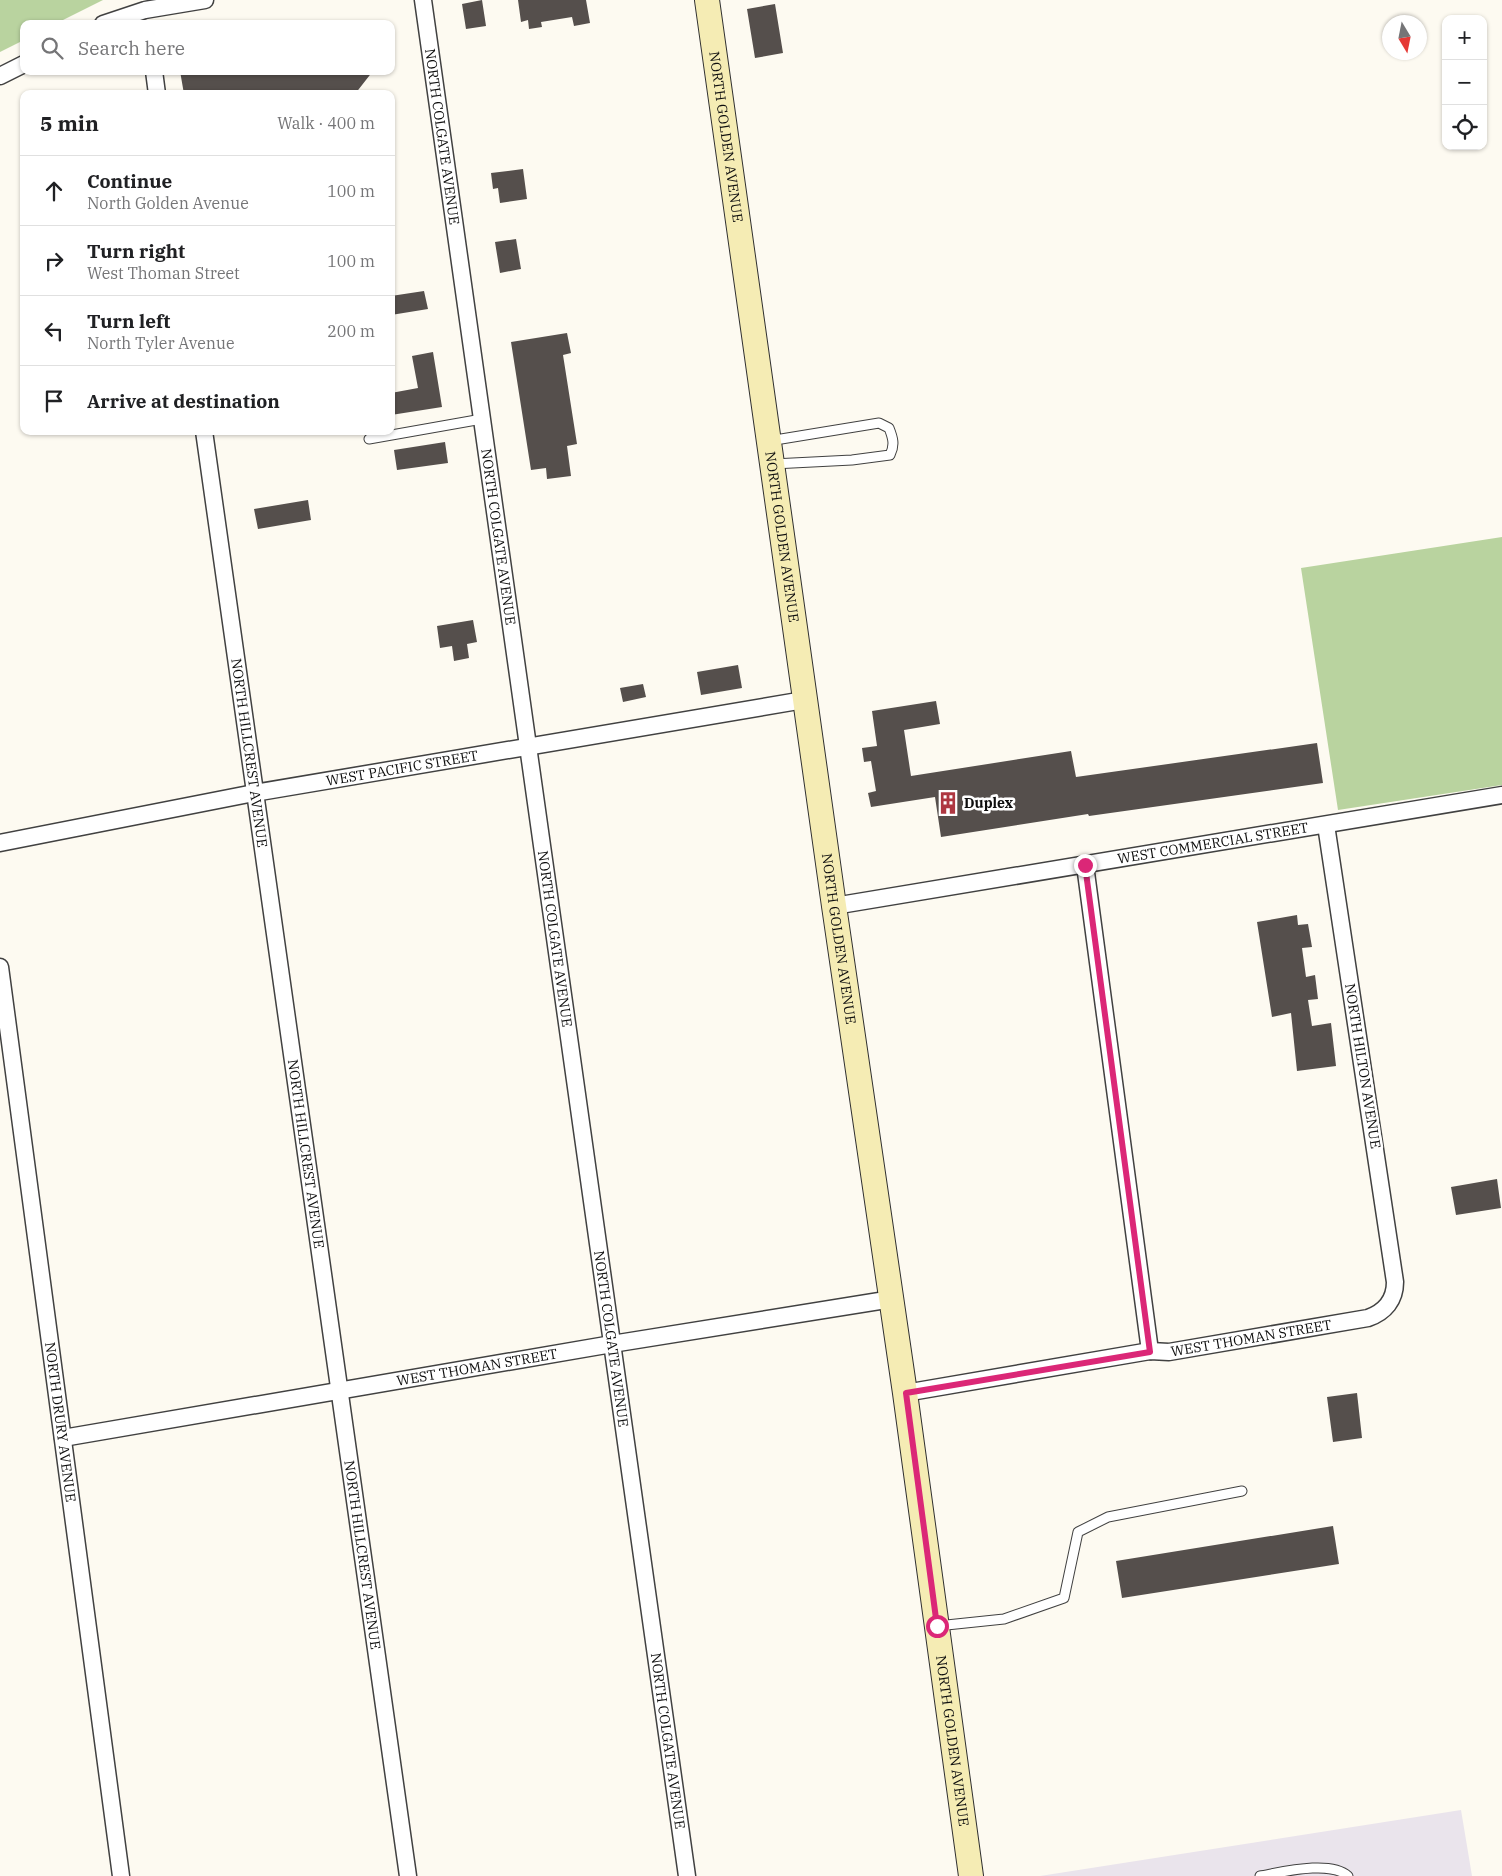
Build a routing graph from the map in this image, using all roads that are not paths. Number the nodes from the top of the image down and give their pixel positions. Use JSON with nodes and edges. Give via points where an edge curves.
{"nodes":[{"id":1,"x":205,"y":0,"type":"edge"},
{"id":2,"x":423,"y":0,"type":"edge"},
{"id":3,"x":707,"y":0,"type":"edge"},
{"id":4,"x":146,"y":17,"type":"edge"},
{"id":5,"x":128,"y":20,"type":"edge"},
{"id":6,"x":20,"y":66,"type":"edge"},
{"id":7,"x":155,"y":75,"type":"edge"},
{"id":8,"x":0,"y":76,"type":"edge"},
{"id":9,"x":156,"y":90,"type":"edge"},
{"id":10,"x":482,"y":419,"type":"junction"},
{"id":11,"x":395,"y":434,"type":"edge"},
{"id":12,"x":205,"y":435,"type":"edge"},
{"id":13,"x":392,"y":435,"type":"edge"},
{"id":14,"x":369,"y":439,"type":"dead end"},
{"id":15,"x":771,"y":453,"type":"junction"},
{"id":16,"x":804,"y":700,"type":"junction"},
{"id":17,"x":527,"y":746,"type":"junction"},
{"id":18,"x":254,"y":793,"type":"junction"},
{"id":19,"x":1502,"y":795,"type":"edge"},
{"id":20,"x":1326,"y":825,"type":"junction"},
{"id":21,"x":0,"y":843,"type":"edge"},
{"id":22,"x":1085,"y":865,"type":"junction"},
{"id":23,"x":834,"y":906,"type":"junction"},
{"id":24,"x":0,"y":968,"type":"edge"},
{"id":25,"x":892,"y":1299,"type":"junction"},
{"id":26,"x":1387,"y":1306,"type":"joint"},
{"id":27,"x":612,"y":1344,"type":"junction"},
{"id":28,"x":1150,"y":1352,"type":"junction"},
{"id":29,"x":339,"y":1391,"type":"junction"},
{"id":30,"x":906,"y":1393,"type":"junction"},
{"id":31,"x":64,"y":1438,"type":"junction"},
{"id":32,"x":1242,"y":1490,"type":"dead end"},
{"id":33,"x":937,"y":1626,"type":"junction"},
{"id":34,"x":121,"y":1876,"type":"edge"},
{"id":35,"x":408,"y":1876,"type":"edge"},
{"id":36,"x":687,"y":1876,"type":"edge"},
{"id":37,"x":971,"y":1876,"type":"edge"},
{"id":38,"x":1260,"y":1876,"type":"edge"},
{"id":39,"x":1348,"y":1876,"type":"edge"}],
"edges":[{"from":1,"to":4,"type":"street"},
{"from":2,"to":10,"type":"street","name":"NORTH COLGATE AVENUE"},
{"from":3,"to":15,"type":"street","name":"NORTH GOLDEN AVENUE"},
{"from":4,"to":5,"type":"street"},
{"from":6,"to":8,"type":"street"},
{"from":7,"to":9,"type":"street"},
{"from":10,"to":11,"type":"lane"},
{"from":10,"to":17,"type":"street","name":"NORTH COLGATE AVENUE"},
{"from":12,"to":18,"type":"street","name":"NORTH HILLCREST AVENUE"},
{"from":13,"to":14,"type":"lane"},
{"from":15,"to":15,"type":"lane","via":[[852,460],[890,455],[894,448],[889,428],[879,423]]},
{"from":15,"to":16,"type":"street","name":"NORTH GOLDEN AVENUE"},
{"from":16,"to":17,"type":"street","name":"WEST PACIFIC STREET"},
{"from":16,"to":23,"type":"street","name":"NORTH GOLDEN AVENUE"},
{"from":17,"to":18,"type":"street","name":"WEST PACIFIC STREET"},
{"from":17,"to":27,"type":"street","name":"NORTH COLGATE AVENUE"},
{"from":18,"to":21,"type":"street","name":"WEST PACIFIC STREET"},
{"from":18,"to":29,"type":"street","name":"NORTH HILLCREST AVENUE"},
{"from":19,"to":20,"type":"street","name":"WEST COMMERCIAL STREET"},
{"from":20,"to":22,"type":"street","name":"WEST COMMERCIAL STREET"},
{"from":20,"to":26,"type":"street","name":"NORTH HILTON AVENUE","via":[[1395,1282],[1394,1293]]},
{"from":22,"to":23,"type":"street","name":"WEST COMMERCIAL STREET"},
{"from":22,"to":28,"type":"street"},
{"from":23,"to":25,"type":"street","name":"NORTH GOLDEN AVENUE"},
{"from":24,"to":31,"type":"street","name":"NORTH DRURY AVENUE"},
{"from":25,"to":27,"type":"street","name":"WEST THOMAN STREET"},
{"from":25,"to":30,"type":"street","name":"NORTH GOLDEN AVENUE"},
{"from":26,"to":28,"type":"street","name":"WEST THOMAN STREET","via":[[1368,1318],[1169,1352]]},
{"from":27,"to":29,"type":"street","name":"WEST THOMAN STREET"},
{"from":27,"to":36,"type":"street","name":"NORTH COLGATE AVENUE"},
{"from":28,"to":30,"type":"street","name":"WEST THOMAN STREET"},
{"from":29,"to":31,"type":"street","name":"WEST THOMAN STREET"},
{"from":29,"to":35,"type":"street","name":"NORTH HILLCREST AVENUE"},
{"from":30,"to":33,"type":"street","name":"NORTH GOLDEN AVENUE"},
{"from":31,"to":34,"type":"street","name":"NORTH DRURY AVENUE"},
{"from":32,"to":33,"type":"lane","via":[[1108,1516],[1078,1532],[1064,1598],[1004,1619]]},
{"from":33,"to":37,"type":"street","name":"NORTH GOLDEN AVENUE"},
{"from":38,"to":39,"type":"lane","via":[[1327,1868],[1343,1871]]}]}
